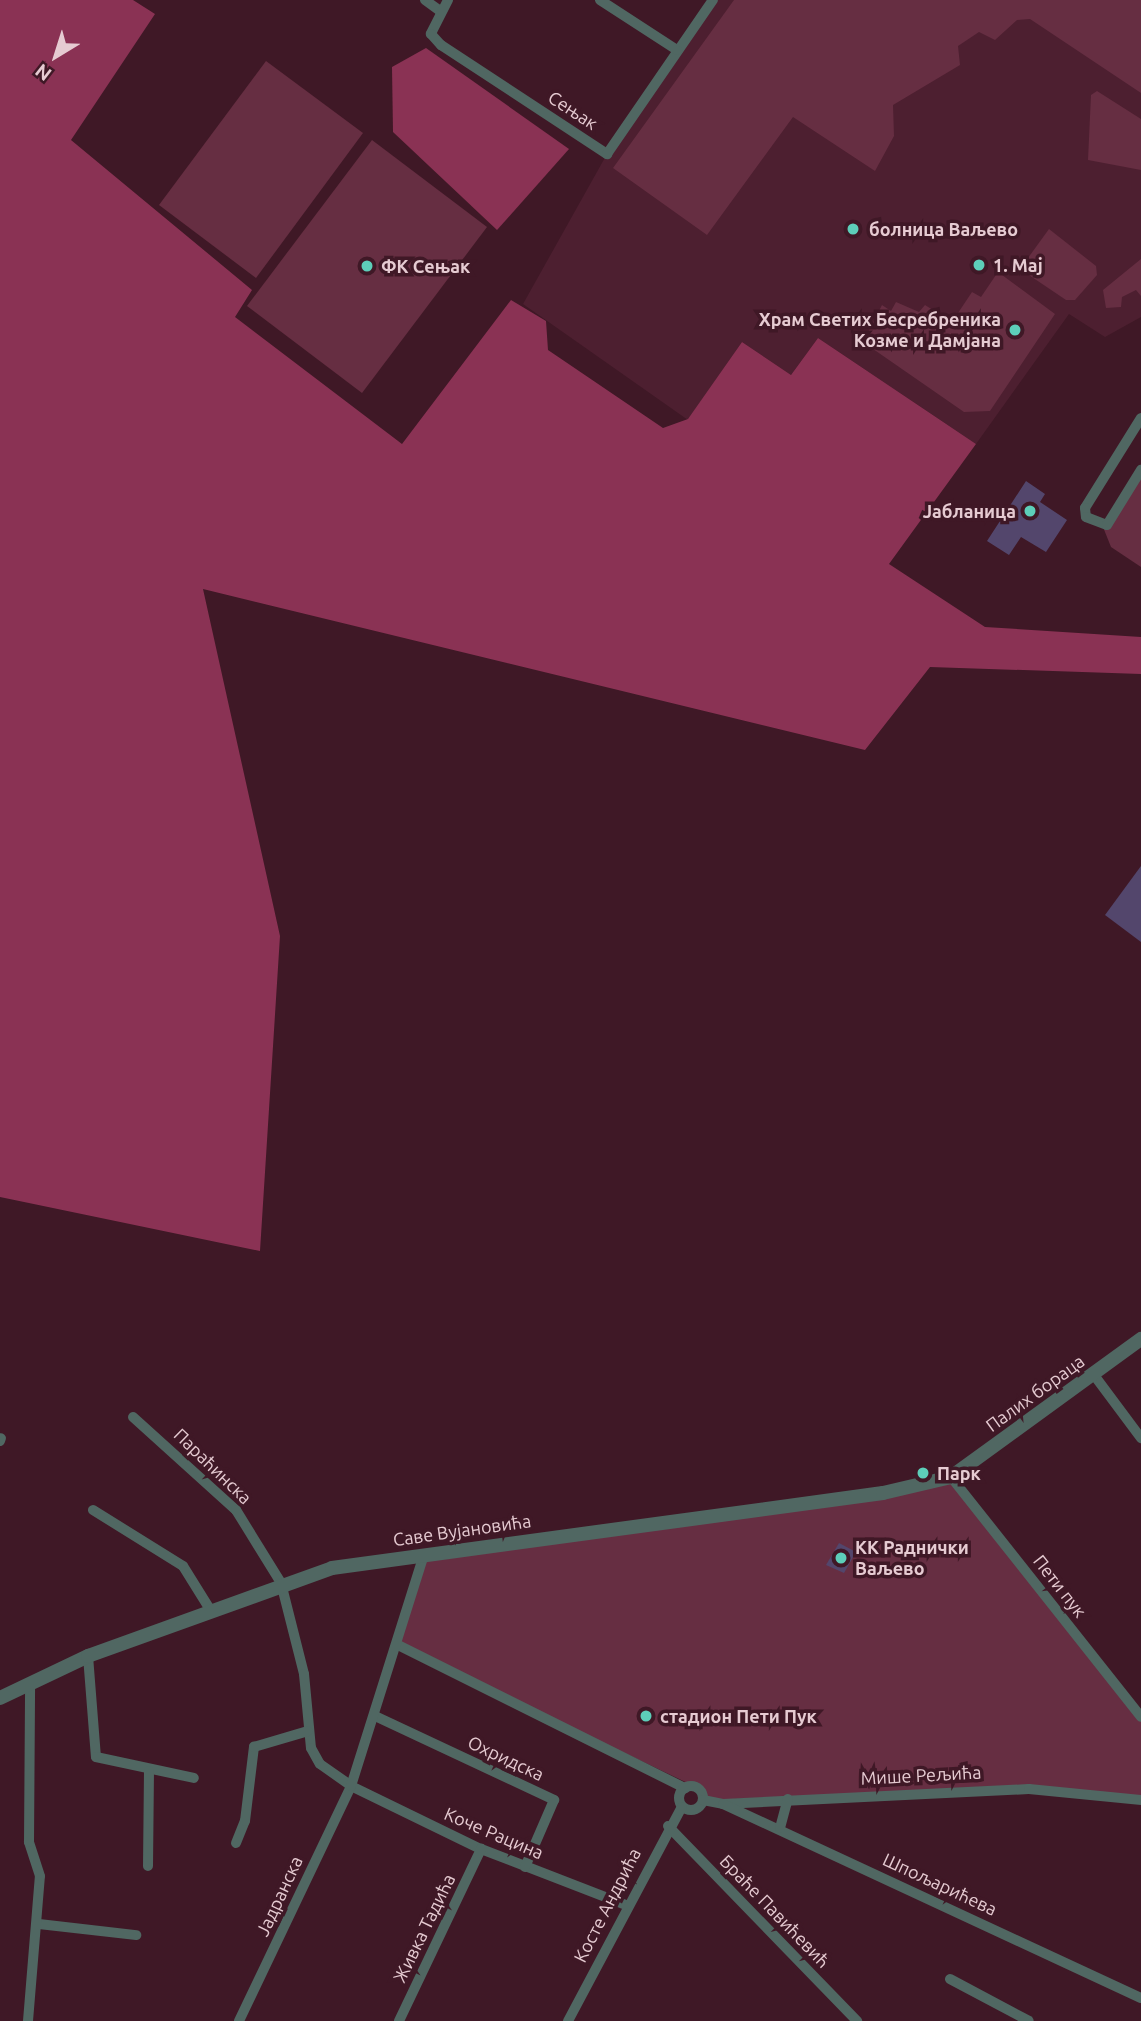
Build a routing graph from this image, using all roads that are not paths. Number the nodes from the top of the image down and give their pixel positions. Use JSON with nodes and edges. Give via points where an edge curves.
{"nodes":[{"id":1,"x":425,"y":0,"type":"edge"},
{"id":2,"x":448,"y":0,"type":"edge"},
{"id":3,"x":600,"y":0,"type":"edge"},
{"id":4,"x":713,"y":0,"type":"edge"},
{"id":5,"x":440,"y":11,"type":"junction"},
{"id":6,"x":677,"y":50,"type":"junction"},
{"id":7,"x":1141,"y":418,"type":"edge"},
{"id":8,"x":1141,"y":470,"type":"edge"},
{"id":9,"x":1141,"y":1339,"type":"edge"},
{"id":10,"x":1094,"y":1375,"type":"junction"},
{"id":11,"x":133,"y":1417,"type":"dead end"},
{"id":12,"x":1141,"y":1438,"type":"edge"},
{"id":13,"x":951,"y":1478,"type":"junction"},
{"id":14,"x":93,"y":1510,"type":"dead end"},
{"id":15,"x":424,"y":1554,"type":"junction"},
{"id":16,"x":281,"y":1583,"type":"junction"},
{"id":17,"x":211,"y":1611,"type":"junction"},
{"id":18,"x":398,"y":1645,"type":"junction"},
{"id":19,"x":88,"y":1656,"type":"junction"},
{"id":20,"x":30,"y":1685,"type":"junction"},
{"id":21,"x":0,"y":1698,"type":"edge"},
{"id":22,"x":375,"y":1716,"type":"junction"},
{"id":23,"x":1141,"y":1717,"type":"edge"},
{"id":24,"x":308,"y":1731,"type":"junction"},
{"id":25,"x":149,"y":1770,"type":"junction"},
{"id":26,"x":194,"y":1778,"type":"dead end"},
{"id":27,"x":351,"y":1786,"type":"junction"},
{"id":28,"x":685,"y":1788,"type":"junction"},
{"id":29,"x":788,"y":1799,"type":"junction"},
{"id":30,"x":703,"y":1800,"type":"junction"},
{"id":31,"x":1141,"y":1800,"type":"edge"},
{"id":32,"x":723,"y":1804,"type":"junction"},
{"id":33,"x":682,"y":1807,"type":"junction"},
{"id":34,"x":668,"y":1826,"type":"junction"},
{"id":35,"x":780,"y":1828,"type":"junction"},
{"id":36,"x":236,"y":1843,"type":"dead end"},
{"id":37,"x":481,"y":1849,"type":"junction"},
{"id":38,"x":148,"y":1866,"type":"dead end"},
{"id":39,"x":525,"y":1867,"type":"junction"},
{"id":40,"x":626,"y":1905,"type":"junction"},
{"id":41,"x":39,"y":1923,"type":"junction"},
{"id":42,"x":136,"y":1935,"type":"dead end"},
{"id":43,"x":950,"y":1979,"type":"dead end"},
{"id":44,"x":1141,"y":1998,"type":"edge"},
{"id":45,"x":27,"y":2021,"type":"edge"},
{"id":46,"x":239,"y":2021,"type":"edge"},
{"id":47,"x":399,"y":2021,"type":"edge"},
{"id":48,"x":568,"y":2021,"type":"edge"},
{"id":49,"x":857,"y":2021,"type":"edge"},
{"id":50,"x":1029,"y":2021,"type":"edge"}],
"edges":[{"from":1,"to":5,"type":"street"},
{"from":2,"to":5,"type":"street"},
{"from":3,"to":6,"type":"street"},
{"from":4,"to":6,"type":"street"},
{"from":5,"to":6,"type":"street","name":"Сењак","via":[[432,34],[441,45],[607,154]]},
{"from":7,"to":8,"type":"street","via":[[1085,508],[1086,517],[1107,525]]},
{"from":9,"to":10,"type":"street","name":"Палих бораца"},
{"from":10,"to":12,"type":"street"},
{"from":10,"to":13,"type":"street","name":"Палих бораца"},
{"from":11,"to":16,"type":"street","name":"Параћинска","via":[[236,1510]]},
{"from":13,"to":15,"type":"street","name":"Саве Вујановића","via":[[883,1493]]},
{"from":13,"to":23,"type":"street","name":"Пети пук"},
{"from":14,"to":17,"type":"street","via":[[183,1566]]},
{"from":15,"to":16,"type":"street","name":"Саве Вујановића","via":[[332,1568]]},
{"from":15,"to":18,"type":"street","name":"Јадранска"},
{"from":16,"to":17,"type":"street","name":"Саве Вујановића"},
{"from":16,"to":24,"type":"street","via":[[304,1674]]},
{"from":17,"to":19,"type":"street","name":"Саве Вујановића"},
{"from":18,"to":22,"type":"street","name":"Јадранска"},
{"from":18,"to":28,"type":"street"},
{"from":19,"to":20,"type":"street","name":"Саве Вујановића"},
{"from":19,"to":25,"type":"street","via":[[93,1753]]},
{"from":20,"to":21,"type":"street","name":"Саве Вујановића"},
{"from":20,"to":41,"type":"street","via":[[29,1842],[40,1875]]},
{"from":22,"to":27,"type":"street","name":"Јадранска"},
{"from":22,"to":39,"type":"street","name":"Охридска","via":[[554,1800]]},
{"from":24,"to":27,"type":"street","via":[[320,1764]]},
{"from":24,"to":36,"type":"street","via":[[254,1746],[245,1821]]},
{"from":25,"to":26,"type":"street"},
{"from":25,"to":38,"type":"street"},
{"from":27,"to":37,"type":"street","name":"Коче Рацина"},
{"from":27,"to":46,"type":"street","name":"Јадранска"},
{"from":28,"to":30,"type":"street","via":[[696,1787]]},
{"from":28,"to":33,"type":"street","via":[[679,1797]]},
{"from":29,"to":31,"type":"street","name":"Мише Рељића","via":[[1030,1789]]},
{"from":29,"to":32,"type":"street","name":"Мише Рељића"},
{"from":29,"to":35,"type":"street"},
{"from":30,"to":32,"type":"street","name":"Мише Рељића"},
{"from":30,"to":33,"type":"street","via":[[697,1809]]},
{"from":32,"to":35,"type":"street","name":"Шпољарићева"},
{"from":33,"to":34,"type":"street","name":"Косте Андрића"},
{"from":34,"to":40,"type":"street","name":"Косте Андрића"},
{"from":34,"to":49,"type":"street","name":"Браће Павићевић"},
{"from":35,"to":44,"type":"street","name":"Шпољарићева"},
{"from":37,"to":39,"type":"street","name":"Коче Рацина"},
{"from":37,"to":47,"type":"street","name":"Живка Тадића"},
{"from":39,"to":40,"type":"street","name":"Коче Рацина"},
{"from":40,"to":48,"type":"street","name":"Косте Андрића"},
{"from":41,"to":42,"type":"street"},
{"from":41,"to":45,"type":"street"},
{"from":43,"to":50,"type":"street"}]}
